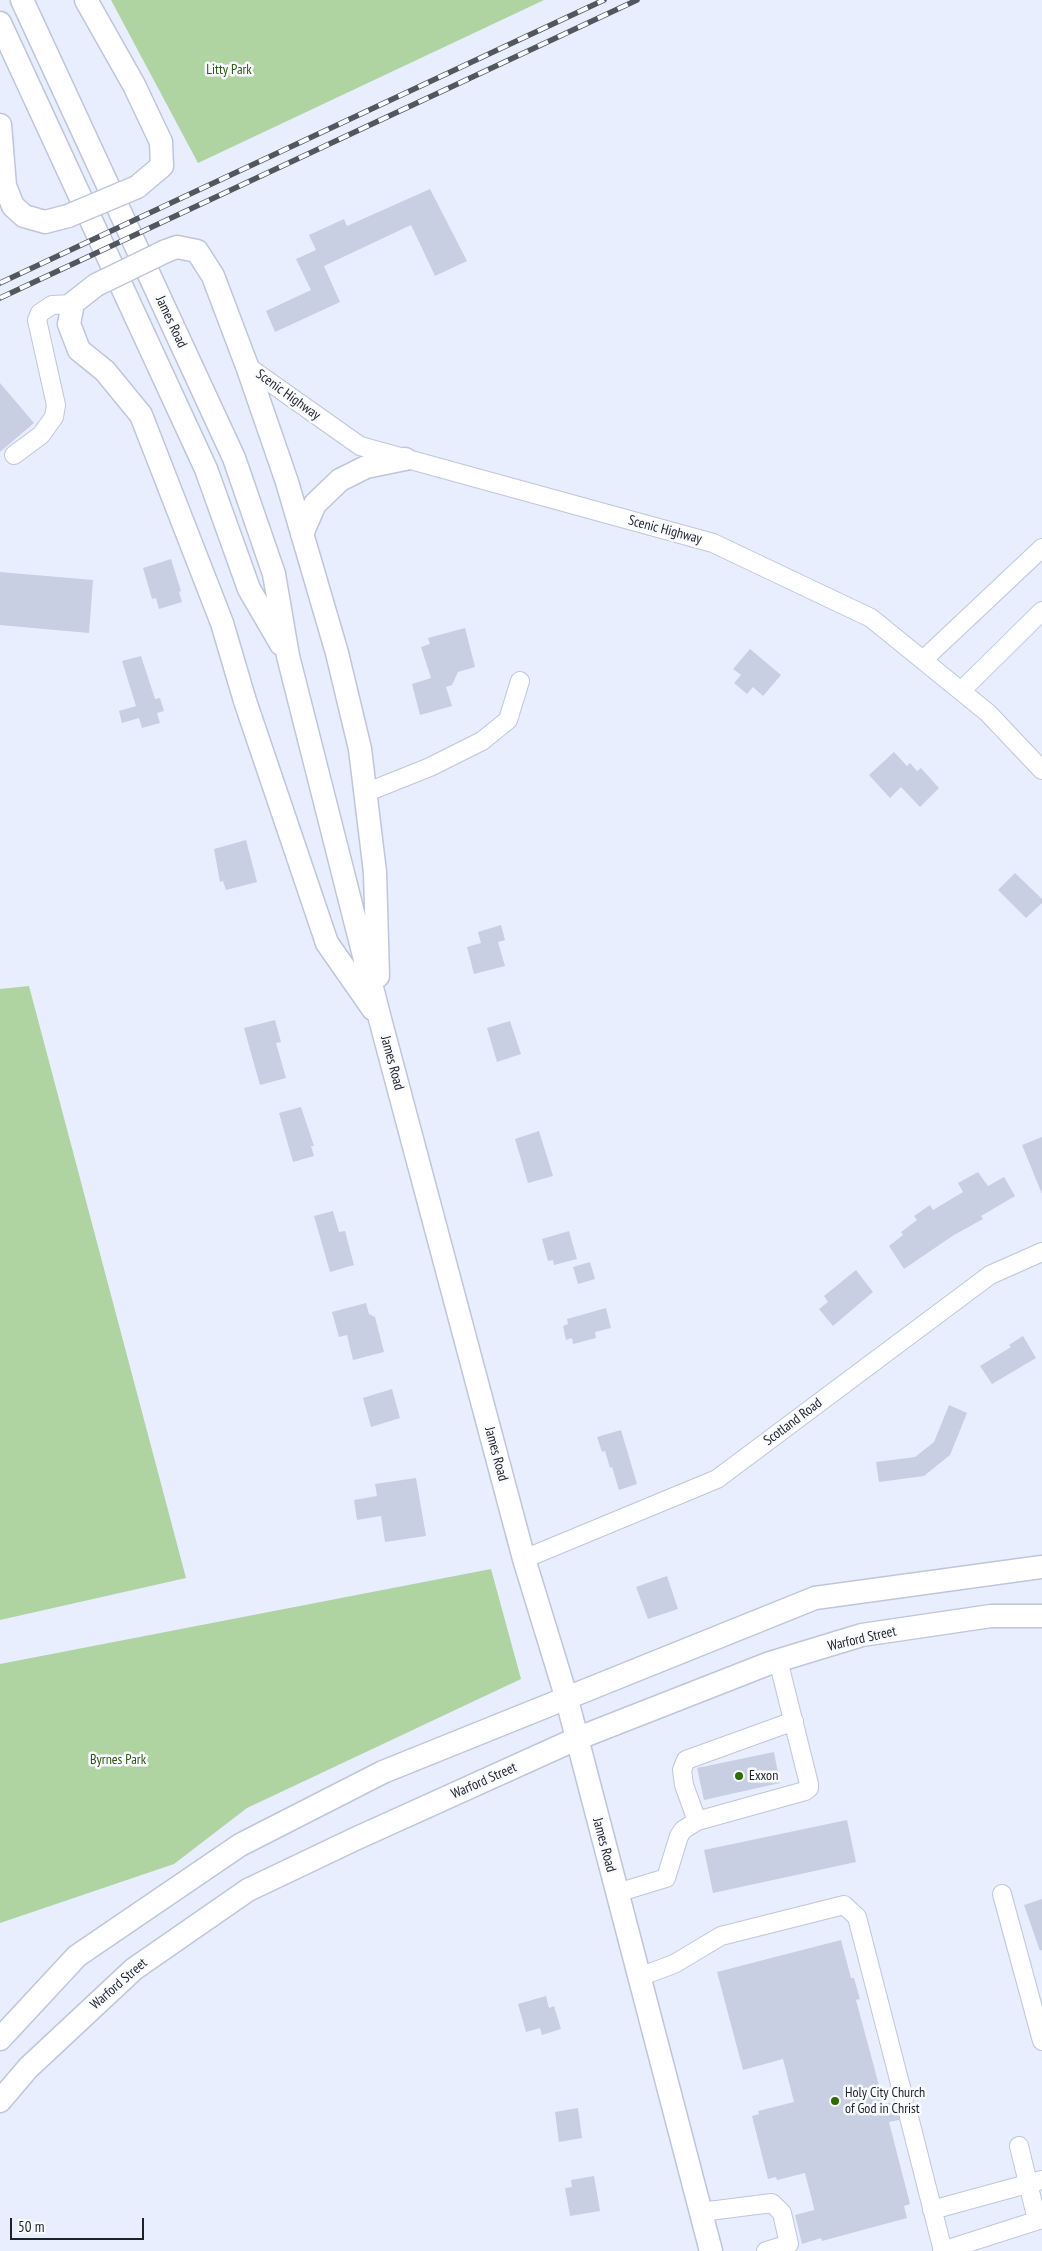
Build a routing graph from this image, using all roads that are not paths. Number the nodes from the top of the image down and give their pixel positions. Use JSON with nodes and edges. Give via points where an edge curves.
{"nodes":[{"id":1,"x":22,"y":0,"type":"edge"},
{"id":2,"x":86,"y":0,"type":"edge"},
{"id":3,"x":0,"y":23,"type":"edge"},
{"id":4,"x":0,"y":125,"type":"edge"},
{"id":5,"x":73,"y":304,"type":"junction"},
{"id":6,"x":247,"y":366,"type":"junction"},
{"id":7,"x":14,"y":454,"type":"dead end"},
{"id":8,"x":405,"y":459,"type":"junction"},
{"id":9,"x":302,"y":534,"type":"junction"},
{"id":10,"x":1042,"y":548,"type":"edge"},
{"id":11,"x":1042,"y":612,"type":"edge"},
{"id":12,"x":288,"y":656,"type":"junction"},
{"id":13,"x":923,"y":660,"type":"junction"},
{"id":14,"x":520,"y":681,"type":"dead end"},
{"id":15,"x":961,"y":691,"type":"junction"},
{"id":16,"x":1042,"y":770,"type":"edge"},
{"id":17,"x":365,"y":793,"type":"junction"},
{"id":18,"x":380,"y":1019,"type":"junction"},
{"id":19,"x":1042,"y":1252,"type":"edge"},
{"id":20,"x":524,"y":1559,"type":"junction"},
{"id":21,"x":1042,"y":1567,"type":"edge"},
{"id":22,"x":1042,"y":1616,"type":"edge"},
{"id":23,"x":778,"y":1660,"type":"junction"},
{"id":24,"x":566,"y":1696,"type":"junction"},
{"id":25,"x":794,"y":1721,"type":"junction"},
{"id":26,"x":576,"y":1739,"type":"junction"},
{"id":27,"x":697,"y":1821,"type":"junction"},
{"id":28,"x":617,"y":1894,"type":"junction"},
{"id":29,"x":1002,"y":1894,"type":"dead end"},
{"id":30,"x":639,"y":1977,"type":"junction"},
{"id":31,"x":0,"y":2039,"type":"edge"},
{"id":32,"x":1042,"y":2041,"type":"edge"},
{"id":33,"x":904,"y":2099,"type":"dead end"},
{"id":34,"x":0,"y":2101,"type":"edge"},
{"id":35,"x":909,"y":2117,"type":"dead end"},
{"id":36,"x":1019,"y":2146,"type":"dead end"},
{"id":37,"x":1035,"y":2182,"type":"edge"},
{"id":38,"x":932,"y":2210,"type":"junction"},
{"id":39,"x":701,"y":2212,"type":"junction"},
{"id":40,"x":1040,"y":2219,"type":"edge"},
{"id":41,"x":711,"y":2251,"type":"edge"},
{"id":42,"x":766,"y":2251,"type":"edge"},
{"id":43,"x":943,"y":2251,"type":"edge"}],
"edges":[{"from":1,"to":12,"type":"main road","name":"James Road","via":[[234,458],[274,574]]},
{"from":2,"to":4,"type":"main road","bridge":true,"via":[[134,85],[161,142],[162,166],[137,187],[68,216],[44,222],[24,216],[13,206],[5,186]]},
{"from":3,"to":12,"type":"main road","name":"James Road","via":[[206,469],[249,589]]},
{"from":5,"to":6,"type":"main road","bridge":true,"via":[[96,285],[166,250],[177,247],[196,250],[213,276]]},
{"from":5,"to":7,"type":"street","via":[[52,305],[40,313],[37,320],[56,405],[54,417],[40,435]]},
{"from":5,"to":18,"type":"main road","via":[[69,324],[79,350],[105,371],[141,415],[173,494],[222,623],[327,943]]},
{"from":6,"to":8,"type":"street","name":"Scenic Highway","via":[[360,446]]},
{"from":6,"to":9,"type":"main road"},
{"from":8,"to":9,"type":"main road","via":[[366,467],[340,480],[315,504]]},
{"from":8,"to":13,"type":"street","name":"Scenic Highway","via":[[713,544],[871,618]]},
{"from":9,"to":17,"type":"main road","via":[[337,652],[360,749]]},
{"from":10,"to":13,"type":"street"},
{"from":11,"to":15,"type":"street"},
{"from":12,"to":18,"type":"main road","name":"James Road"},
{"from":13,"to":15,"type":"street","name":"Scenic Highway"},
{"from":14,"to":17,"type":"street","via":[[508,720],[482,741],[430,767]]},
{"from":15,"to":16,"type":"street","name":"Scenic Highway","via":[[988,713]]},
{"from":17,"to":18,"type":"main road","via":[[375,872]]},
{"from":18,"to":20,"type":"main road","name":"James Road"},
{"from":19,"to":20,"type":"street","name":"Scotland Road","via":[[990,1275],[717,1479]]},
{"from":20,"to":24,"type":"main road","name":"James Road"},
{"from":21,"to":24,"type":"main road","via":[[815,1598]]},
{"from":22,"to":23,"type":"main road","name":"Warford Street","via":[[991,1616],[862,1636]]},
{"from":23,"to":25,"type":"street"},
{"from":23,"to":26,"type":"main road","name":"Warford Street"},
{"from":24,"to":26,"type":"main road","name":"James Road"},
{"from":24,"to":31,"type":"main road","via":[[383,1772],[240,1845],[77,1956]]},
{"from":25,"to":27,"type":"street","via":[[686,1760],[682,1770],[684,1784]]},
{"from":25,"to":27,"type":"street","via":[[808,1788]]},
{"from":26,"to":28,"type":"main road","name":"James Road"},
{"from":26,"to":34,"type":"main road","name":"Warford Street","via":[[248,1890],[134,1968],[28,2068]]},
{"from":27,"to":28,"type":"street","via":[[679,1836],[666,1878]]},
{"from":28,"to":30,"type":"main road","name":"James Road"},
{"from":29,"to":32,"type":"street"},
{"from":30,"to":33,"type":"street","via":[[674,1964],[721,1936],[844,1905],[857,1917]]},
{"from":30,"to":39,"type":"main road","name":"James Road"},
{"from":35,"to":38,"type":"street"},
{"from":36,"to":37,"type":"street"},
{"from":37,"to":38,"type":"street"},
{"from":37,"to":40,"type":"street"},
{"from":38,"to":43,"type":"street"},
{"from":39,"to":41,"type":"main road","name":"James Road"},
{"from":39,"to":42,"type":"street","via":[[772,2203],[782,2213],[789,2244]]},
{"from":40,"to":43,"type":"street"}]}
